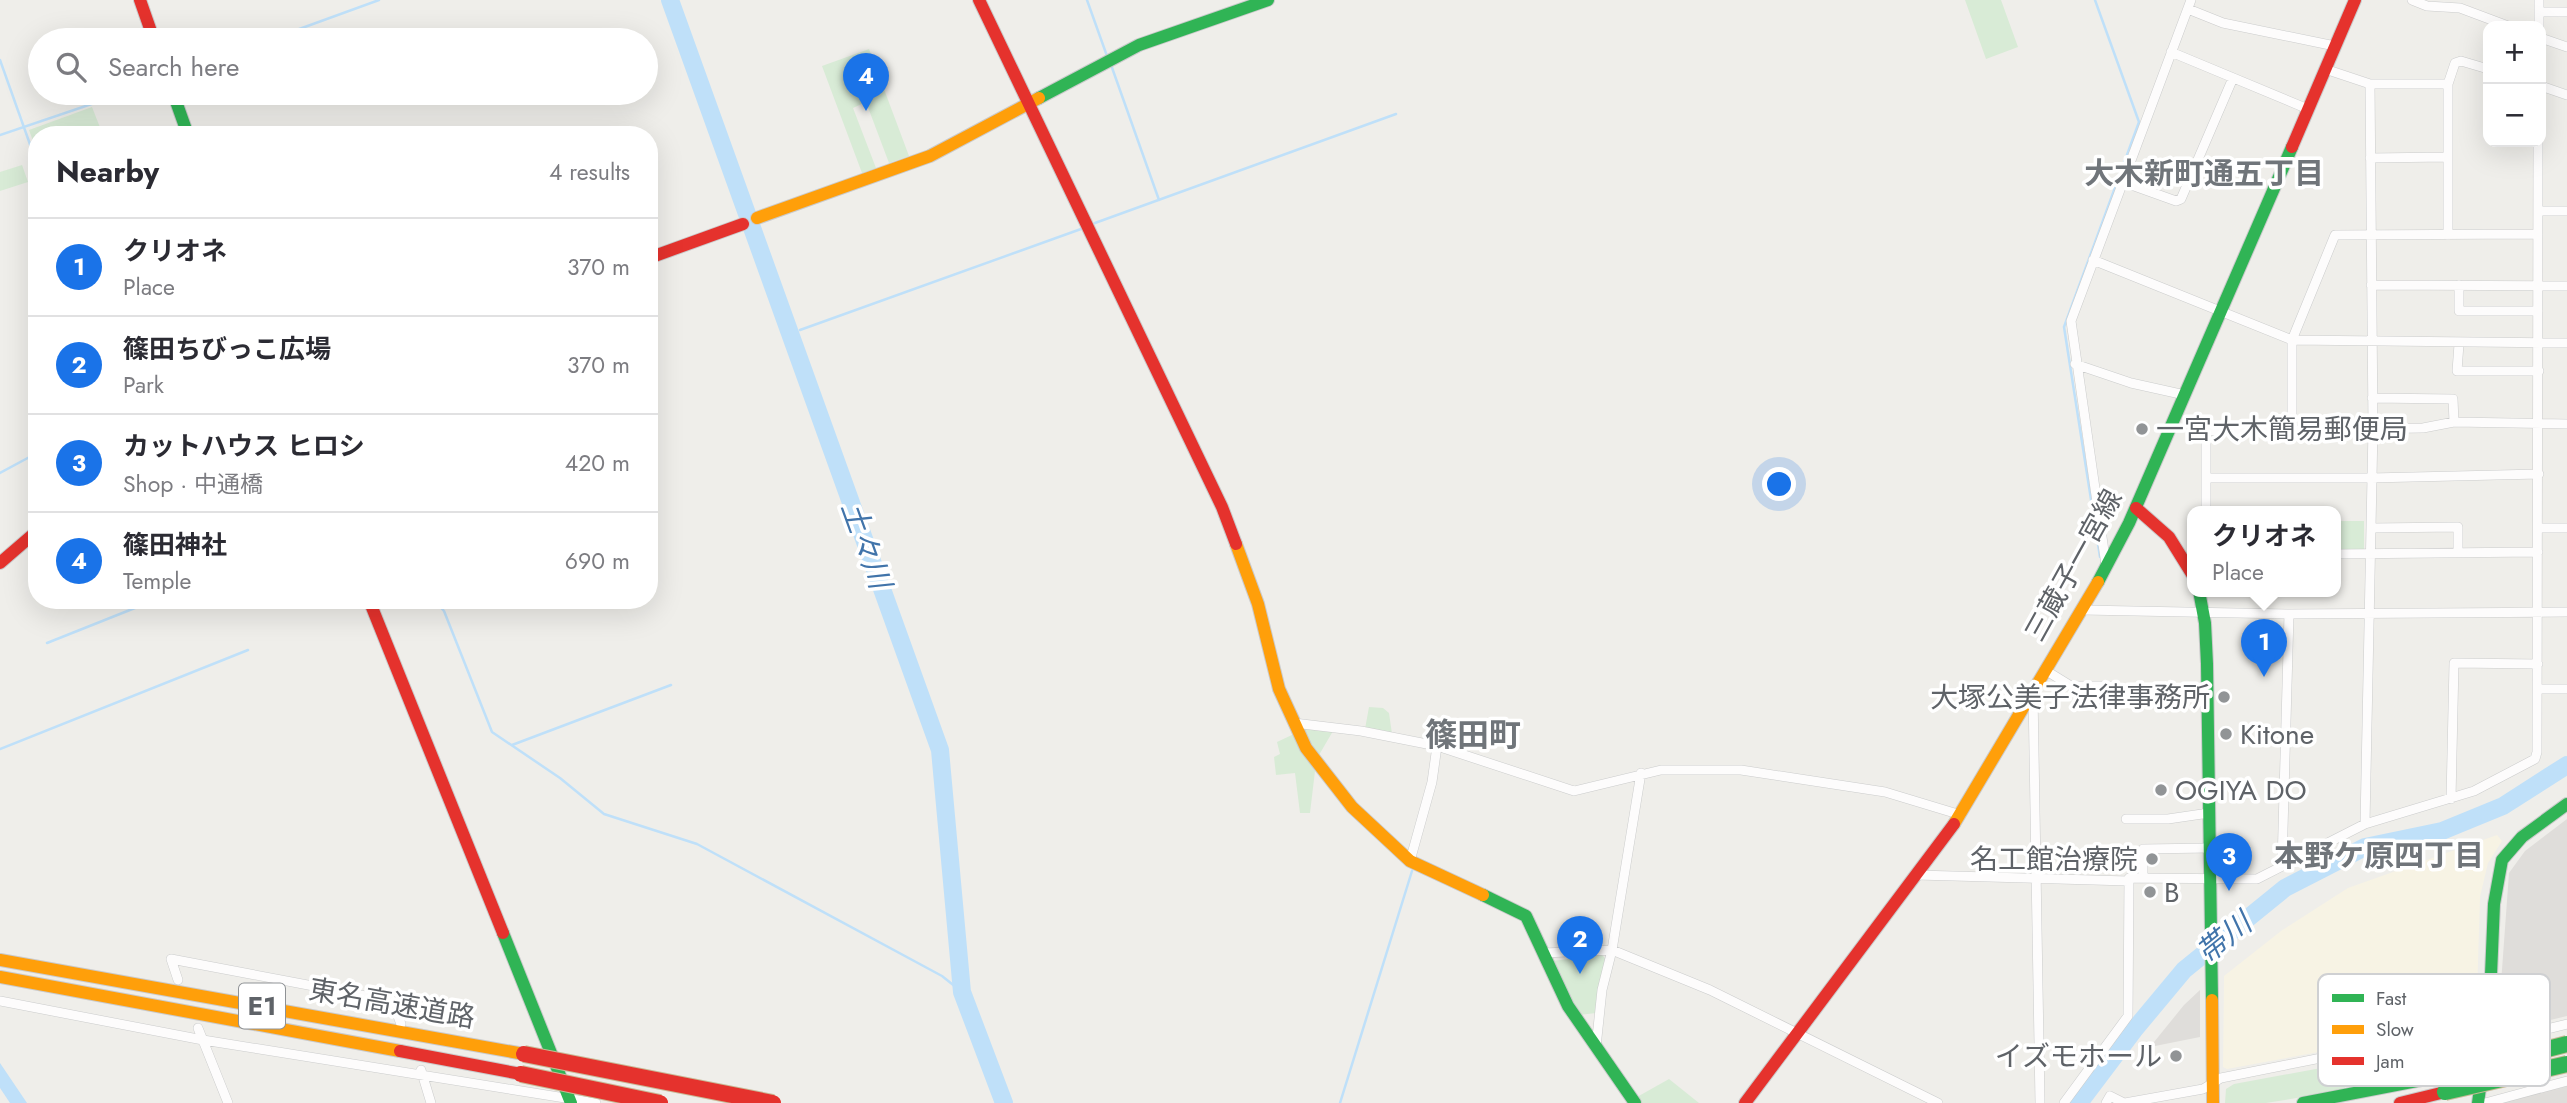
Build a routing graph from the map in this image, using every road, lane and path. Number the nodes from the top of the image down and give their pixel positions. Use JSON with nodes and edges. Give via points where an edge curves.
{"nodes":[{"id":1,"x":139,"y":0,"type":"edge"},
{"id":2,"x":979,"y":0,"type":"edge"},
{"id":3,"x":1268,"y":0,"type":"edge"},
{"id":4,"x":2355,"y":0,"type":"edge"},
{"id":5,"x":2412,"y":0,"type":"edge"},
{"id":6,"x":2539,"y":0,"type":"edge"},
{"id":7,"x":2189,"y":5,"type":"edge"},
{"id":8,"x":2539,"y":12,"type":"junction"},
{"id":9,"x":2567,"y":12,"type":"edge"},
{"id":10,"x":2495,"y":21,"type":"edge"},
{"id":11,"x":2539,"y":21,"type":"edge"},
{"id":12,"x":150,"y":28,"type":"edge"},
{"id":13,"x":2546,"y":40,"type":"edge"},
{"id":14,"x":2335,"y":46,"type":"junction"},
{"id":15,"x":2567,"y":47,"type":"edge"},
{"id":16,"x":2171,"y":52,"type":"junction"},
{"id":17,"x":2483,"y":67,"type":"edge"},
{"id":18,"x":2325,"y":69,"type":"junction"},
{"id":19,"x":2234,"y":78,"type":"junction"},
{"id":20,"x":2370,"y":84,"type":"junction"},
{"id":21,"x":2448,"y":84,"type":"junction"},
{"id":22,"x":2546,"y":88,"type":"edge"},
{"id":23,"x":2567,"y":95,"type":"edge"},
{"id":24,"x":1029,"y":104,"type":"junction"},
{"id":25,"x":177,"y":105,"type":"edge"},
{"id":26,"x":2308,"y":109,"type":"junction"},
{"id":27,"x":185,"y":126,"type":"edge"},
{"id":28,"x":2538,"y":147,"type":"edge"},
{"id":29,"x":2448,"y":157,"type":"junction"},
{"id":30,"x":2370,"y":158,"type":"junction"},
{"id":31,"x":2123,"y":182,"type":"junction"},
{"id":32,"x":2539,"y":211,"type":"junction"},
{"id":33,"x":2567,"y":211,"type":"edge"},
{"id":34,"x":2538,"y":234,"type":"junction"},
{"id":35,"x":2370,"y":235,"type":"junction"},
{"id":36,"x":2448,"y":235,"type":"junction"},
{"id":37,"x":658,"y":255,"type":"edge"},
{"id":38,"x":2093,"y":260,"type":"junction"},
{"id":39,"x":2371,"y":285,"type":"junction"},
{"id":40,"x":2459,"y":285,"type":"junction"},
{"id":41,"x":2567,"y":285,"type":"edge"},
{"id":42,"x":2538,"y":286,"type":"junction"},
{"id":43,"x":2538,"y":311,"type":"junction"},
{"id":44,"x":2221,"y":312,"type":"junction"},
{"id":45,"x":2292,"y":340,"type":"junction"},
{"id":46,"x":2372,"y":343,"type":"junction"},
{"id":47,"x":2538,"y":343,"type":"junction"},
{"id":48,"x":2567,"y":343,"type":"edge"},
{"id":49,"x":2459,"y":344,"type":"junction"},
{"id":50,"x":2075,"y":364,"type":"junction"},
{"id":51,"x":2539,"y":371,"type":"junction"},
{"id":52,"x":2185,"y":395,"type":"junction"},
{"id":53,"x":2372,"y":398,"type":"junction"},
{"id":54,"x":2454,"y":422,"type":"junction"},
{"id":55,"x":2539,"y":424,"type":"junction"},
{"id":56,"x":2567,"y":424,"type":"edge"},
{"id":57,"x":2373,"y":428,"type":"junction"},
{"id":58,"x":2292,"y":430,"type":"junction"},
{"id":59,"x":2539,"y":474,"type":"junction"},
{"id":60,"x":2206,"y":478,"type":"junction"},
{"id":61,"x":2371,"y":478,"type":"junction"},
{"id":62,"x":2206,"y":506,"type":"edge"},
{"id":63,"x":2136,"y":508,"type":"junction"},
{"id":64,"x":2372,"y":528,"type":"junction"},
{"id":65,"x":2538,"y":528,"type":"junction"},
{"id":66,"x":2567,"y":528,"type":"edge"},
{"id":67,"x":28,"y":539,"type":"edge"},
{"id":68,"x":2458,"y":552,"type":"junction"},
{"id":69,"x":2538,"y":552,"type":"junction"},
{"id":70,"x":2187,"y":553,"type":"edge"},
{"id":71,"x":2341,"y":554,"type":"edge"},
{"id":72,"x":2371,"y":554,"type":"junction"},
{"id":73,"x":0,"y":563,"type":"edge"},
{"id":74,"x":2106,"y":566,"type":"junction"},
{"id":75,"x":2200,"y":597,"type":"edge"},
{"id":76,"x":373,"y":609,"type":"edge"},
{"id":77,"x":2083,"y":610,"type":"junction"},
{"id":78,"x":2538,"y":612,"type":"junction"},
{"id":79,"x":2567,"y":612,"type":"edge"},
{"id":80,"x":2204,"y":613,"type":"junction"},
{"id":81,"x":2371,"y":613,"type":"junction"},
{"id":82,"x":2289,"y":614,"type":"junction"},
{"id":83,"x":2538,"y":664,"type":"junction"},
{"id":84,"x":2045,"y":670,"type":"junction"},
{"id":85,"x":2116,"y":686,"type":"dead end"},
{"id":86,"x":2538,"y":689,"type":"junction"},
{"id":87,"x":2567,"y":689,"type":"edge"},
{"id":88,"x":2033,"y":692,"type":"junction"},
{"id":89,"x":1294,"y":723,"type":"junction"},
{"id":90,"x":1437,"y":746,"type":"junction"},
{"id":91,"x":1641,"y":773,"type":"junction"},
{"id":92,"x":2451,"y":799,"type":"junction"},
{"id":93,"x":2567,"y":803,"type":"edge"},
{"id":94,"x":2209,"y":813,"type":"junction"},
{"id":95,"x":1961,"y":815,"type":"junction"},
{"id":96,"x":2126,"y":819,"type":"dead end"},
{"id":97,"x":2365,"y":824,"type":"junction"},
{"id":98,"x":2210,"y":848,"type":"junction"},
{"id":99,"x":1410,"y":861,"type":"junction"},
{"id":100,"x":2282,"y":865,"type":"junction"},
{"id":101,"x":1917,"y":875,"type":"junction"},
{"id":102,"x":2037,"y":877,"type":"junction"},
{"id":103,"x":2143,"y":878,"type":"junction"},
{"id":104,"x":2210,"y":878,"type":"junction"},
{"id":105,"x":2129,"y":881,"type":"junction"},
{"id":106,"x":1612,"y":950,"type":"junction"},
{"id":107,"x":1544,"y":953,"type":"junction"},
{"id":108,"x":0,"y":960,"type":"edge"},
{"id":109,"x":2490,"y":974,"type":"edge"},
{"id":110,"x":0,"y":977,"type":"edge"},
{"id":111,"x":178,"y":980,"type":"dead end"},
{"id":112,"x":0,"y":1001,"type":"edge"},
{"id":113,"x":401,"y":1024,"type":"dead end"},
{"id":114,"x":198,"y":1028,"type":"dead end"},
{"id":115,"x":1798,"y":1033,"type":"junction"},
{"id":116,"x":203,"y":1040,"type":"junction"},
{"id":117,"x":2567,"y":1044,"type":"edge"},
{"id":118,"x":2550,"y":1048,"type":"edge"},
{"id":119,"x":1596,"y":1049,"type":"junction"},
{"id":120,"x":2318,"y":1059,"type":"edge"},
{"id":121,"x":422,"y":1073,"type":"junction"},
{"id":122,"x":2567,"y":1081,"type":"edge"},
{"id":123,"x":2212,"y":1083,"type":"junction"},
{"id":124,"x":2391,"y":1086,"type":"edge"},
{"id":125,"x":2471,"y":1086,"type":"edge"},
{"id":126,"x":2548,"y":1086,"type":"edge"},
{"id":127,"x":2550,"y":1086,"type":"edge"},
{"id":128,"x":570,"y":1100,"type":"edge"},
{"id":129,"x":228,"y":1103,"type":"edge"},
{"id":130,"x":430,"y":1103,"type":"edge"},
{"id":131,"x":596,"y":1103,"type":"edge"},
{"id":132,"x":660,"y":1103,"type":"edge"},
{"id":133,"x":773,"y":1103,"type":"edge"},
{"id":134,"x":1635,"y":1103,"type":"edge"},
{"id":135,"x":1745,"y":1103,"type":"edge"},
{"id":136,"x":1938,"y":1103,"type":"edge"},
{"id":137,"x":2040,"y":1103,"type":"edge"},
{"id":138,"x":2064,"y":1103,"type":"edge"},
{"id":139,"x":2106,"y":1103,"type":"edge"},
{"id":140,"x":2124,"y":1103,"type":"edge"},
{"id":141,"x":2213,"y":1103,"type":"edge"},
{"id":142,"x":2303,"y":1103,"type":"edge"},
{"id":143,"x":2400,"y":1103,"type":"edge"},
{"id":144,"x":2485,"y":1103,"type":"edge"}],
"edges":[{"from":1,"to":12,"type":"main road"},
{"from":2,"to":24,"type":"main road"},
{"from":3,"to":24,"type":"main road","via":[[1150,41]]},
{"from":4,"to":14,"type":"main road","name":"三蔵子一宮線"},
{"from":5,"to":10,"type":"street","via":[[2460,8]]},
{"from":6,"to":8,"type":"street"},
{"from":7,"to":14,"type":"street","via":[[2222,23]]},
{"from":7,"to":16,"type":"street"},
{"from":8,"to":9,"type":"street"},
{"from":8,"to":11,"type":"street"},
{"from":13,"to":15,"type":"street"},
{"from":14,"to":18,"type":"main road","name":"三蔵子一宮線"},
{"from":16,"to":19,"type":"street"},
{"from":16,"to":31,"type":"street"},
{"from":17,"to":21,"type":"street","via":[[2455,63]]},
{"from":18,"to":20,"type":"street"},
{"from":18,"to":26,"type":"main road","name":"三蔵子一宮線"},
{"from":19,"to":26,"type":"street"},
{"from":19,"to":31,"type":"street","via":[[2180,199]]},
{"from":20,"to":21,"type":"street"},
{"from":20,"to":30,"type":"street"},
{"from":21,"to":29,"type":"street"},
{"from":22,"to":23,"type":"street"},
{"from":24,"to":37,"type":"main road","via":[[930,156]]},
{"from":24,"to":89,"type":"main road","via":[[1222,507],[1246,567],[1279,689]]},
{"from":25,"to":27,"type":"main road"},
{"from":26,"to":44,"type":"main road","name":"三蔵子一宮線"},
{"from":28,"to":32,"type":"street"},
{"from":29,"to":30,"type":"street"},
{"from":29,"to":36,"type":"street"},
{"from":30,"to":35,"type":"street"},
{"from":31,"to":38,"type":"street"},
{"from":32,"to":33,"type":"street"},
{"from":32,"to":34,"type":"street"},
{"from":34,"to":36,"type":"street"},
{"from":34,"to":42,"type":"street"},
{"from":35,"to":36,"type":"street"},
{"from":35,"to":39,"type":"street"},
{"from":35,"to":45,"type":"street","via":[[2335,235]]},
{"from":38,"to":44,"type":"street"},
{"from":38,"to":50,"type":"street","via":[[2071,321]]},
{"from":39,"to":40,"type":"street"},
{"from":39,"to":46,"type":"street"},
{"from":40,"to":42,"type":"street"},
{"from":40,"to":43,"type":"street","via":[[2459,311]]},
{"from":41,"to":42,"type":"street"},
{"from":42,"to":43,"type":"street"},
{"from":43,"to":47,"type":"street"},
{"from":44,"to":45,"type":"street"},
{"from":44,"to":52,"type":"main road","name":"三蔵子一宮線"},
{"from":45,"to":46,"type":"street"},
{"from":45,"to":58,"type":"street"},
{"from":46,"to":49,"type":"street"},
{"from":46,"to":53,"type":"street"},
{"from":47,"to":48,"type":"street"},
{"from":47,"to":49,"type":"street"},
{"from":47,"to":51,"type":"street"},
{"from":49,"to":51,"type":"street","via":[[2457,371]]},
{"from":50,"to":52,"type":"street"},
{"from":50,"to":74,"type":"street"},
{"from":51,"to":55,"type":"street"},
{"from":52,"to":63,"type":"main road","name":"三蔵子一宮線"},
{"from":53,"to":54,"type":"street","via":[[2453,398]]},
{"from":53,"to":57,"type":"street"},
{"from":54,"to":55,"type":"street"},
{"from":54,"to":57,"type":"street","via":[[2423,428]]},
{"from":55,"to":56,"type":"street"},
{"from":55,"to":59,"type":"street"},
{"from":57,"to":58,"type":"street"},
{"from":57,"to":61,"type":"street"},
{"from":58,"to":60,"type":"street","via":[[2206,431]]},
{"from":59,"to":61,"type":"street"},
{"from":59,"to":65,"type":"street"},
{"from":60,"to":61,"type":"street"},
{"from":60,"to":62,"type":"street"},
{"from":61,"to":64,"type":"street"},
{"from":63,"to":70,"type":"main road"},
{"from":63,"to":74,"type":"main road","name":"三蔵子一宮線"},
{"from":64,"to":68,"type":"street","via":[[2458,527]]},
{"from":64,"to":72,"type":"street"},
{"from":65,"to":66,"type":"street"},
{"from":65,"to":69,"type":"street"},
{"from":67,"to":73,"type":"main road"},
{"from":68,"to":69,"type":"street"},
{"from":68,"to":72,"type":"street"},
{"from":69,"to":78,"type":"street"},
{"from":71,"to":72,"type":"street"},
{"from":72,"to":81,"type":"street"},
{"from":74,"to":77,"type":"main road","name":"三蔵子一宮線"},
{"from":75,"to":80,"type":"main road"},
{"from":76,"to":128,"type":"main road"},
{"from":77,"to":80,"type":"street"},
{"from":77,"to":84,"type":"main road","name":"三蔵子一宮線"},
{"from":78,"to":79,"type":"street"},
{"from":78,"to":81,"type":"street"},
{"from":78,"to":83,"type":"street"},
{"from":80,"to":82,"type":"street"},
{"from":80,"to":94,"type":"main road"},
{"from":81,"to":82,"type":"street"},
{"from":81,"to":97,"type":"street"},
{"from":82,"to":100,"type":"street"},
{"from":83,"to":86,"type":"street"},
{"from":83,"to":92,"type":"street","via":[[2454,663]]},
{"from":84,"to":85,"type":"street","via":[[2071,686]]},
{"from":84,"to":88,"type":"main road","name":"三蔵子一宮線"},
{"from":86,"to":87,"type":"street"},
{"from":86,"to":92,"type":"street","via":[[2535,759]]},
{"from":88,"to":95,"type":"main road","name":"三蔵子一宮線"},
{"from":88,"to":102,"type":"street"},
{"from":89,"to":90,"type":"street"},
{"from":89,"to":99,"type":"main road","via":[[1318,767],[1352,807]]},
{"from":90,"to":91,"type":"street","via":[[1574,791]]},
{"from":90,"to":99,"type":"street"},
{"from":91,"to":95,"type":"street","via":[[1741,770],[1804,778],[1885,792]]},
{"from":91,"to":106,"type":"street"},
{"from":92,"to":97,"type":"street"},
{"from":93,"to":109,"type":"main road","via":[[2522,837],[2502,860],[2494,904]]},
{"from":94,"to":96,"type":"street"},
{"from":94,"to":98,"type":"main road"},
{"from":95,"to":101,"type":"main road","name":"三蔵子一宮線"},
{"from":97,"to":100,"type":"street"},
{"from":98,"to":103,"type":"street","via":[[2143,849]]},
{"from":98,"to":104,"type":"main road"},
{"from":99,"to":107,"type":"main road","via":[[1516,909],[1532,926]]},
{"from":100,"to":104,"type":"street","via":[[2257,879]]},
{"from":101,"to":102,"type":"street"},
{"from":101,"to":115,"type":"main road","name":"三蔵子一宮線"},
{"from":102,"to":105,"type":"street"},
{"from":102,"to":137,"type":"street"},
{"from":103,"to":104,"type":"street"},
{"from":103,"to":105,"type":"street"},
{"from":104,"to":123,"type":"main road"},
{"from":105,"to":138,"type":"street","via":[[2128,1016]]},
{"from":106,"to":107,"type":"street"},
{"from":106,"to":115,"type":"street"},
{"from":106,"to":119,"type":"street"},
{"from":107,"to":119,"type":"main road","via":[[1568,1006]]},
{"from":108,"to":133,"type":"main road","name":"東名高速道路","number":"E1","bridge":true},
{"from":110,"to":132,"type":"main road","name":"東名高速道路","number":"E1","bridge":true},
{"from":111,"to":113,"type":"street","via":[[171,959],[393,1002]]},
{"from":112,"to":116,"type":"street"},
{"from":114,"to":116,"type":"street"},
{"from":115,"to":135,"type":"main road","name":"三蔵子一宮線"},
{"from":115,"to":136,"type":"street"},
{"from":116,"to":121,"type":"street"},
{"from":116,"to":129,"type":"street"},
{"from":117,"to":118,"type":"main road","bridge":true},
{"from":119,"to":134,"type":"main road"},
{"from":120,"to":123,"type":"street"},
{"from":121,"to":128,"type":"street"},
{"from":121,"to":130,"type":"street"},
{"from":122,"to":127,"type":"street"},
{"from":123,"to":140,"type":"street","via":[[2203,1089]]},
{"from":123,"to":141,"type":"main road"},
{"from":124,"to":142,"type":"main road","bridge":true},
{"from":125,"to":143,"type":"main road","bridge":true},
{"from":126,"to":144,"type":"street"},
{"from":128,"to":131,"type":"street"},
{"from":139,"to":140,"type":"street","via":[[2110,1097]]}]}
